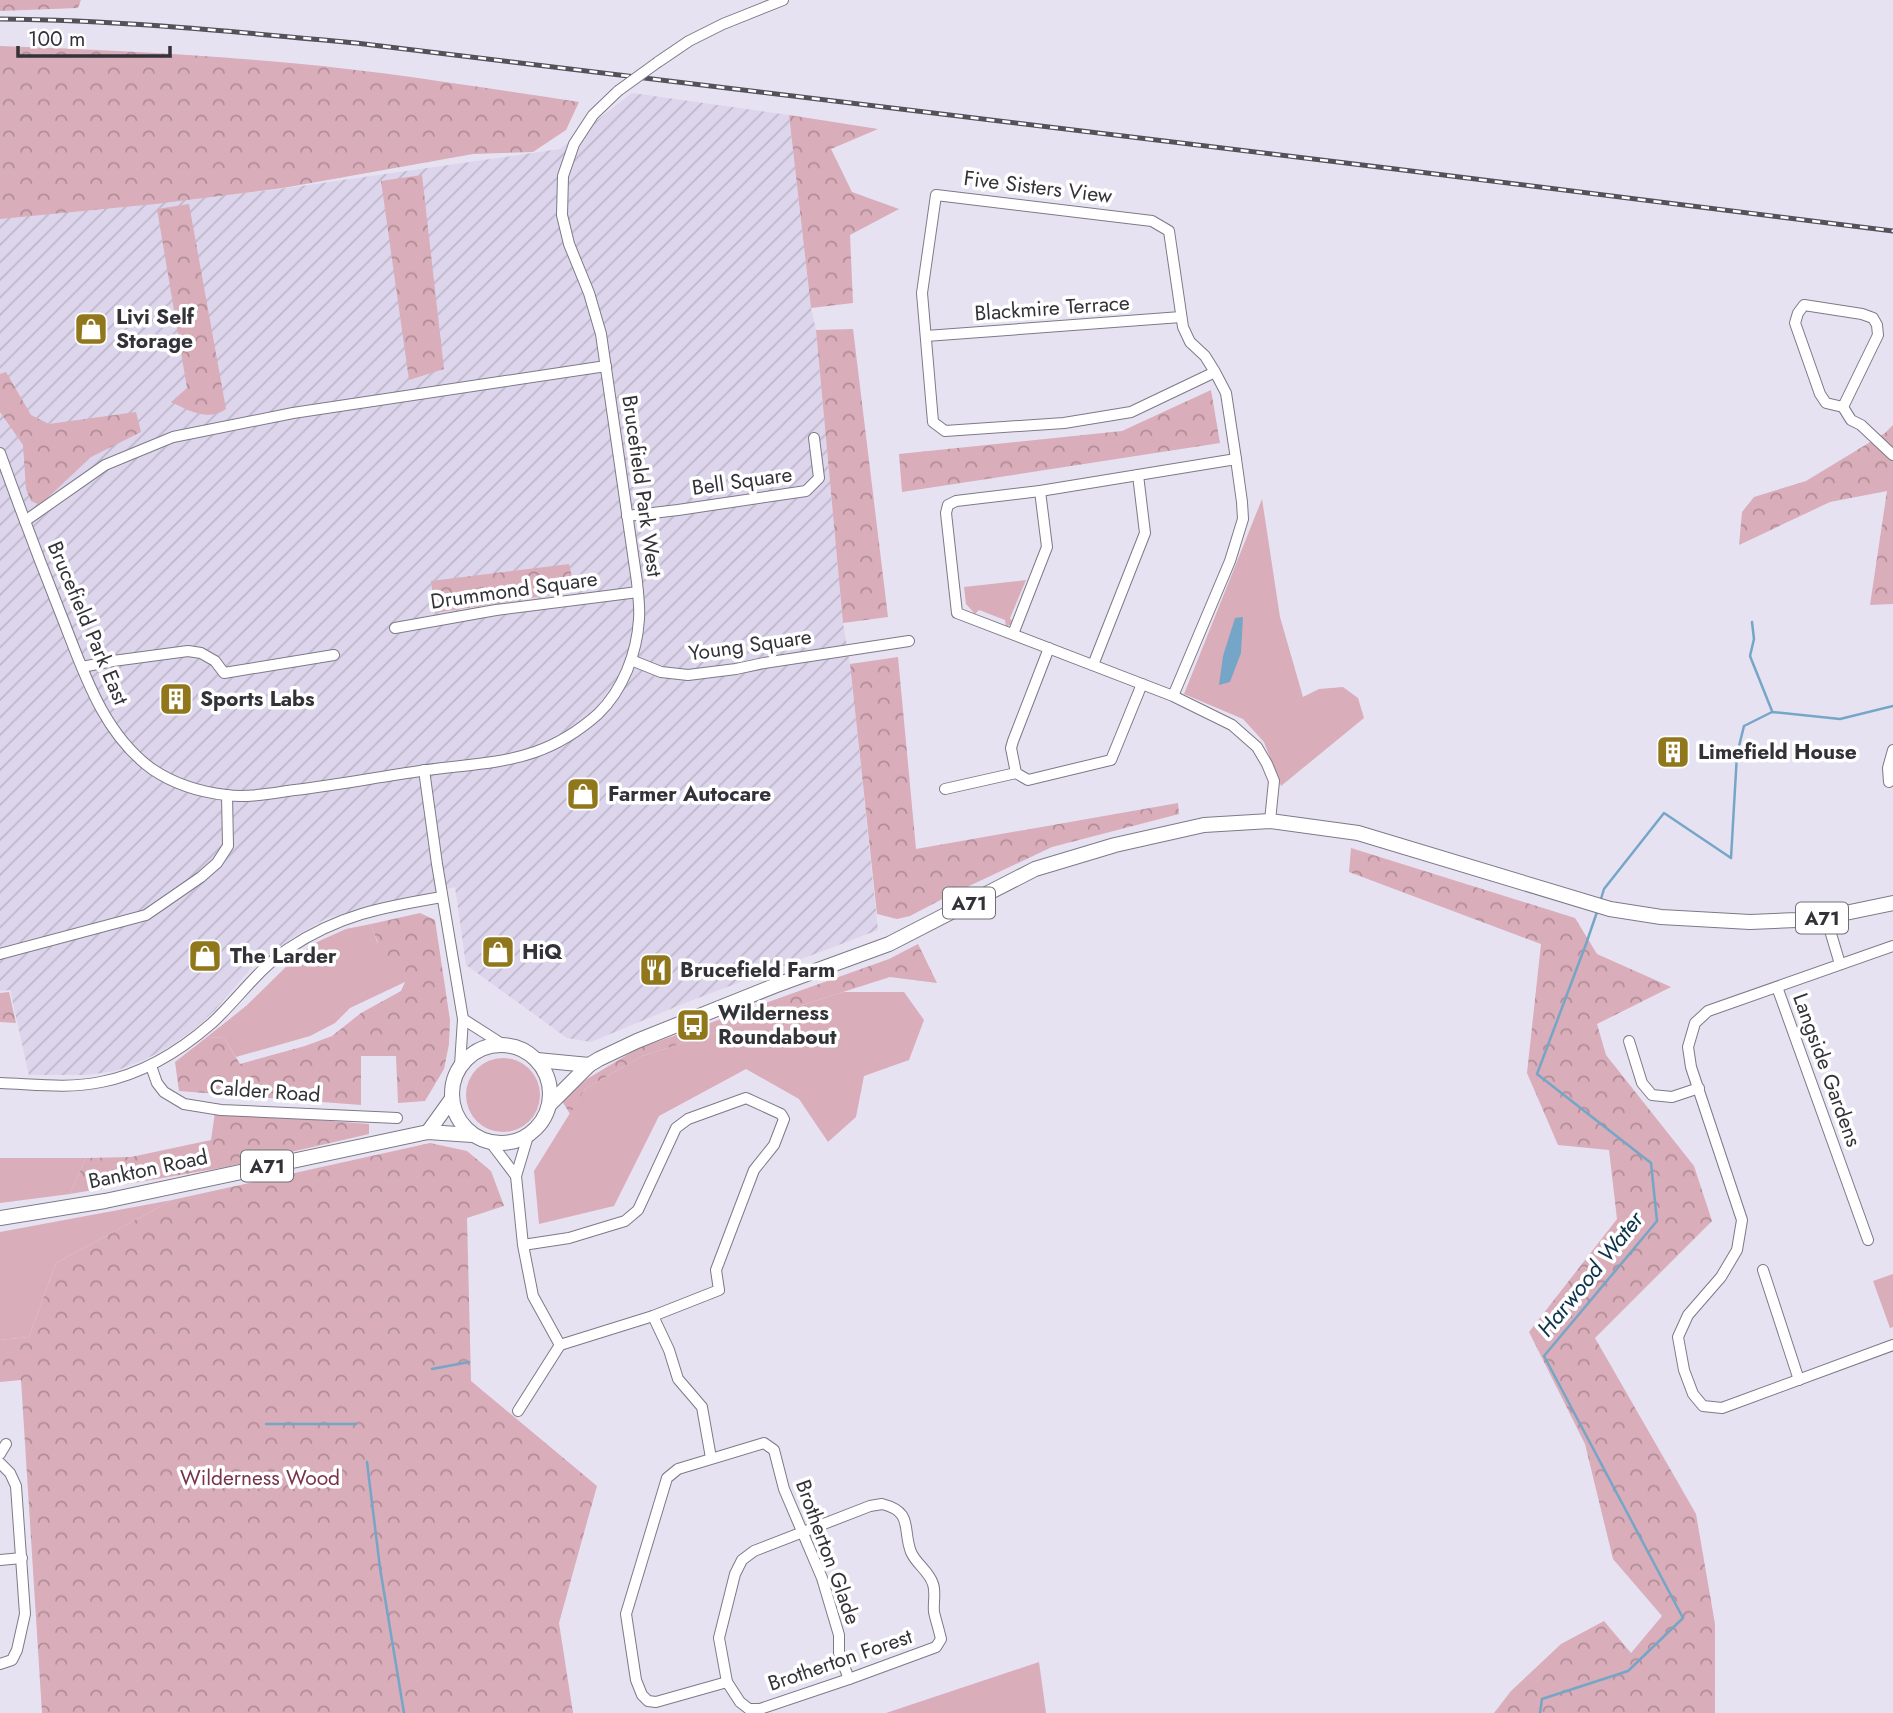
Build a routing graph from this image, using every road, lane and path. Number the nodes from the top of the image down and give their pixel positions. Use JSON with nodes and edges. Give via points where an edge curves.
{"nodes":[{"id":1,"x":783,"y":0,"type":"edge"},
{"id":2,"x":1181,"y":317,"type":"junction"},
{"id":3,"x":926,"y":336,"type":"junction"},
{"id":4,"x":606,"y":366,"type":"junction"},
{"id":5,"x":1215,"y":372,"type":"junction"},
{"id":6,"x":1843,"y":407,"type":"junction"},
{"id":7,"x":814,"y":438,"type":"dead end"},
{"id":8,"x":0,"y":453,"type":"edge"},
{"id":9,"x":1893,"y":455,"type":"edge"},
{"id":10,"x":1236,"y":459,"type":"junction"},
{"id":11,"x":1138,"y":475,"type":"junction"},
{"id":12,"x":1040,"y":491,"type":"junction"},
{"id":13,"x":626,"y":516,"type":"junction"},
{"id":14,"x":25,"y":521,"type":"junction"},
{"id":15,"x":638,"y":592,"type":"junction"},
{"id":16,"x":395,"y":628,"type":"dead end"},
{"id":17,"x":1013,"y":634,"type":"junction"},
{"id":18,"x":909,"y":641,"type":"dead end"},
{"id":19,"x":1048,"y":648,"type":"junction"},
{"id":20,"x":334,"y":655,"type":"dead end"},
{"id":21,"x":631,"y":660,"type":"junction"},
{"id":22,"x":1093,"y":665,"type":"junction"},
{"id":23,"x":82,"y":667,"type":"junction"},
{"id":24,"x":1142,"y":684,"type":"junction"},
{"id":25,"x":1173,"y":696,"type":"junction"},
{"id":26,"x":1893,"y":750,"type":"edge"},
{"id":27,"x":424,"y":770,"type":"junction"},
{"id":28,"x":1016,"y":773,"type":"junction"},
{"id":29,"x":1889,"y":782,"type":"dead end"},
{"id":30,"x":945,"y":789,"type":"dead end"},
{"id":31,"x":227,"y":795,"type":"junction"},
{"id":32,"x":1270,"y":821,"type":"junction"},
{"id":33,"x":442,"y":897,"type":"junction"},
{"id":34,"x":1893,"y":903,"type":"edge"},
{"id":35,"x":1826,"y":917,"type":"junction"},
{"id":36,"x":1893,"y":946,"type":"edge"},
{"id":37,"x":0,"y":954,"type":"edge"},
{"id":38,"x":1840,"y":964,"type":"junction"},
{"id":39,"x":1777,"y":987,"type":"junction"},
{"id":40,"x":463,"y":1019,"type":"junction"},
{"id":41,"x":1629,"y":1041,"type":"dead end"},
{"id":42,"x":502,"y":1045,"type":"junction"},
{"id":43,"x":537,"y":1060,"type":"junction"},
{"id":44,"x":460,"y":1065,"type":"junction"},
{"id":45,"x":589,"y":1065,"type":"junction"},
{"id":46,"x":151,"y":1066,"type":"junction"},
{"id":47,"x":0,"y":1083,"type":"edge"},
{"id":48,"x":1699,"y":1088,"type":"junction"},
{"id":49,"x":451,"y":1100,"type":"junction"},
{"id":50,"x":550,"y":1104,"type":"junction"},
{"id":51,"x":397,"y":1118,"type":"dead end"},
{"id":52,"x":428,"y":1132,"type":"junction"},
{"id":53,"x":472,"y":1135,"type":"junction"},
{"id":54,"x":528,"y":1136,"type":"junction"},
{"id":55,"x":491,"y":1143,"type":"junction"},
{"id":56,"x":516,"y":1176,"type":"junction"},
{"id":57,"x":0,"y":1217,"type":"edge"},
{"id":58,"x":1868,"y":1240,"type":"dead end"},
{"id":59,"x":523,"y":1245,"type":"junction"},
{"id":60,"x":1763,"y":1270,"type":"dead end"},
{"id":61,"x":653,"y":1316,"type":"junction"},
{"id":62,"x":560,"y":1345,"type":"junction"},
{"id":63,"x":1893,"y":1345,"type":"edge"},
{"id":64,"x":530,"y":1369,"type":"dead end"},
{"id":65,"x":539,"y":1378,"type":"junction"},
{"id":66,"x":1799,"y":1380,"type":"junction"},
{"id":67,"x":518,"y":1411,"type":"dead end"},
{"id":68,"x":711,"y":1458,"type":"junction"},
{"id":69,"x":0,"y":1463,"type":"edge"},
{"id":70,"x":802,"y":1532,"type":"junction"},
{"id":71,"x":22,"y":1558,"type":"junction"},
{"id":72,"x":0,"y":1560,"type":"edge"},
{"id":73,"x":0,"y":1664,"type":"edge"},
{"id":74,"x":849,"y":1679,"type":"junction"},
{"id":75,"x":727,"y":1682,"type":"junction"}],
"edges":[{"from":1,"to":4,"type":"street","name":"Brucefield Park West","bridge":true,"via":[[723,24],[658,62],[593,115],[574,144],[563,176],[562,215],[595,311]]},
{"from":2,"to":3,"type":"street","name":"Blackmire Terrace"},
{"from":2,"to":3,"type":"street","name":"Five Sisters View","via":[[1169,231],[1152,221],[936,195],[922,284]]},
{"from":2,"to":5,"type":"street","name":"Five Sisters View","via":[[1190,342]]},
{"from":3,"to":5,"type":"street","name":"Five Sisters View","via":[[933,422],[945,431],[1064,423],[1131,412]]},
{"from":4,"to":13,"type":"street","name":"Brucefield Park West"},
{"from":4,"to":14,"type":"street","via":[[173,436],[105,465]]},
{"from":5,"to":10,"type":"street","name":"Five Sisters View","via":[[1226,393]]},
{"from":6,"to":6,"type":"street","via":[[1878,335],[1877,325],[1874,318],[1862,314],[1804,305],[1795,323],[1820,394],[1826,403]]},
{"from":6,"to":9,"type":"street","via":[[1851,420]]},
{"from":7,"to":13,"type":"street","name":"Bell Square","via":[[818,478],[806,491]]},
{"from":8,"to":14,"type":"street","name":"Brucefield Park East"},
{"from":10,"to":11,"type":"street"},
{"from":10,"to":25,"type":"street","name":"Five Sisters View","via":[[1243,519]]},
{"from":11,"to":12,"type":"street"},
{"from":11,"to":22,"type":"street","via":[[1145,533]]},
{"from":12,"to":17,"type":"street","via":[[1047,547]]},
{"from":12,"to":17,"type":"street","via":[[956,501],[948,505],[946,513],[957,613]]},
{"from":13,"to":15,"type":"street","name":"Brucefield Park West"},
{"from":14,"to":23,"type":"street","name":"Brucefield Park East"},
{"from":15,"to":16,"type":"street","name":"Drummond Square"},
{"from":15,"to":21,"type":"street","name":"Brucefield Park West","via":[[637,640]]},
{"from":17,"to":19,"type":"street"},
{"from":18,"to":21,"type":"street","name":"Young Square","via":[[688,675],[661,672]]},
{"from":19,"to":22,"type":"street"},
{"from":19,"to":28,"type":"street","via":[[1011,748]]},
{"from":20,"to":23,"type":"street","via":[[224,673],[215,661],[188,651]]},
{"from":21,"to":27,"type":"street","name":"Brucefield Park West","via":[[605,706],[577,731],[534,752],[495,762]]},
{"from":22,"to":24,"type":"street"},
{"from":23,"to":31,"type":"street","name":"Brucefield Park East","via":[[111,726],[152,769],[191,788]]},
{"from":24,"to":25,"type":"street"},
{"from":24,"to":28,"type":"street","via":[[1111,760],[1028,780]]},
{"from":25,"to":32,"type":"street","via":[[1232,725],[1257,747],[1274,781]]},
{"from":26,"to":29,"type":"street","via":[[1882,767]]},
{"from":27,"to":31,"type":"street","name":"Brucefield Park East","via":[[272,793]]},
{"from":27,"to":33,"type":"street"},
{"from":28,"to":30,"type":"street"},
{"from":31,"to":37,"type":"street","via":[[228,846],[201,877],[146,915]]},
{"from":32,"to":35,"type":"main road","number":"A71","via":[[1358,833],[1610,909],[1750,922]]},
{"from":32,"to":45,"type":"main road","number":"A71","via":[[1204,825],[1035,869],[889,944],[638,1041]]},
{"from":33,"to":40,"type":"street"},
{"from":33,"to":46,"type":"street","via":[[374,910],[313,933],[263,968],[213,1022]]},
{"from":34,"to":35,"type":"main road","number":"A71"},
{"from":35,"to":38,"type":"street"},
{"from":36,"to":38,"type":"street"},
{"from":38,"to":39,"type":"street"},
{"from":39,"to":48,"type":"street","name":"Langside Gardens","via":[[1708,1011],[1695,1023],[1688,1047]]},
{"from":39,"to":58,"type":"street","name":"Langside Gardens"},
{"from":40,"to":42,"type":"street"},
{"from":40,"to":44,"type":"street"},
{"from":41,"to":48,"type":"street","via":[[1642,1083],[1652,1095],[1672,1097]]},
{"from":42,"to":43,"type":"main road","via":[[515,1046]]},
{"from":42,"to":44,"type":"main road","via":[[471,1054]]},
{"from":43,"to":45,"type":"main road"},
{"from":43,"to":50,"type":"main road","via":[[546,1073]]},
{"from":44,"to":49,"type":"main road"},
{"from":45,"to":50,"type":"main road","number":"A71"},
{"from":46,"to":47,"type":"street","via":[[101,1082]]},
{"from":46,"to":51,"type":"street","name":"Calder Road","via":[[164,1092],[184,1104],[221,1110]]},
{"from":48,"to":66,"type":"street","name":"Langside Gardens","via":[[1742,1220],[1737,1250],[1721,1277],[1688,1314],[1678,1337],[1684,1370],[1703,1406],[1722,1408]]},
{"from":49,"to":52,"type":"main road"},
{"from":49,"to":53,"type":"main road"},
{"from":50,"to":54,"type":"main road","number":"A71"},
{"from":52,"to":53,"type":"main road","name":"Bankton Road","number":"A71"},
{"from":52,"to":57,"type":"main road","name":"Bankton Road","number":"A71","via":[[105,1200]]},
{"from":53,"to":55,"type":"main road","number":"A71"},
{"from":54,"to":55,"type":"main road","via":[[516,1142]]},
{"from":54,"to":56,"type":"street"},
{"from":55,"to":56,"type":"street"},
{"from":56,"to":59,"type":"street"},
{"from":59,"to":61,"type":"street","via":[[569,1238],[625,1221],[638,1210],[676,1128],[688,1119],[746,1098],[781,1114],[784,1119],[774,1145],[754,1170],[716,1270],[719,1290]]},
{"from":59,"to":62,"type":"street","via":[[533,1296]]},
{"from":60,"to":66,"type":"street"},
{"from":61,"to":62,"type":"street"},
{"from":61,"to":68,"type":"street","via":[[678,1379],[702,1407]]},
{"from":62,"to":65,"type":"street"},
{"from":63,"to":66,"type":"street","name":"Langside Gardens"},
{"from":64,"to":65,"type":"street"},
{"from":65,"to":67,"type":"street"},
{"from":68,"to":70,"type":"street","name":"Brotherton Glade","via":[[764,1443],[774,1450]]},
{"from":68,"to":75,"type":"street","via":[[678,1469],[667,1478],[626,1614],[636,1679],[648,1701]]},
{"from":69,"to":71,"type":"street","via":[[16,1486]]},
{"from":70,"to":74,"type":"street","name":"Brotherton Glade","via":[[822,1578]]},
{"from":70,"to":74,"type":"street","name":"Brotherton Forest","via":[[870,1506],[894,1507],[908,1526],[912,1553],[934,1586],[941,1639],[936,1647]]},
{"from":70,"to":75,"type":"street","via":[[754,1551],[738,1567],[719,1638]]},
{"from":71,"to":72,"type":"street"},
{"from":71,"to":73,"type":"street","via":[[22,1634],[12,1660]]},
{"from":74,"to":75,"type":"street","name":"Brotherton Forest","via":[[760,1709],[749,1709],[740,1702]]}]}
